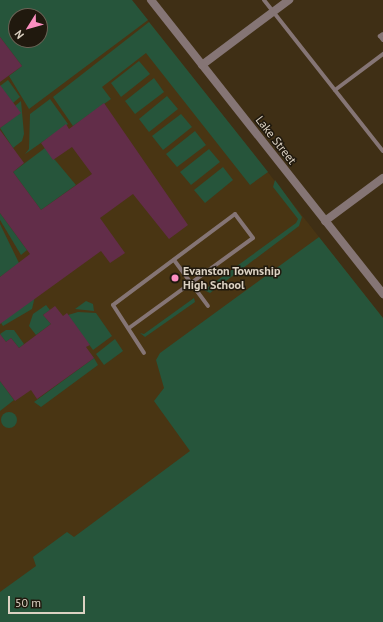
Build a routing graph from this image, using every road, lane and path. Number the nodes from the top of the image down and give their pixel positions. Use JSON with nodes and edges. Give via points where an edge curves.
{"nodes":[{"id":1,"x":151,"y":0,"type":"edge"},
{"id":2,"x":264,"y":0,"type":"edge"},
{"id":3,"x":289,"y":0,"type":"edge"},
{"id":4,"x":273,"y":12,"type":"junction"},
{"id":5,"x":383,"y":34,"type":"edge"},
{"id":6,"x":383,"y":40,"type":"edge"},
{"id":7,"x":383,"y":54,"type":"edge"},
{"id":8,"x":202,"y":65,"type":"junction"},
{"id":9,"x":335,"y":90,"type":"junction"},
{"id":10,"x":383,"y":151,"type":"edge"},
{"id":11,"x":383,"y":178,"type":"edge"},
{"id":12,"x":325,"y":221,"type":"junction"},
{"id":13,"x":174,"y":260,"type":"junction"},
{"id":14,"x":191,"y":283,"type":"junction"},
{"id":15,"x":383,"y":294,"type":"edge"},
{"id":16,"x":208,"y":306,"type":"dead end"},
{"id":17,"x":129,"y":328,"type":"junction"},
{"id":18,"x":144,"y":353,"type":"dead end"}],
"edges":[{"from":1,"to":8,"type":"street","name":"Lake Street"},
{"from":2,"to":4,"type":"lane"},
{"from":3,"to":4,"type":"street"},
{"from":4,"to":8,"type":"street"},
{"from":4,"to":9,"type":"lane"},
{"from":5,"to":6,"type":"lane","via":[[380,36]]},
{"from":7,"to":9,"type":"lane"},
{"from":8,"to":12,"type":"street","name":"Lake Street"},
{"from":9,"to":10,"type":"lane"},
{"from":11,"to":12,"type":"street"},
{"from":12,"to":15,"type":"street","name":"Lake Street"},
{"from":13,"to":14,"type":"lane"},
{"from":13,"to":14,"type":"lane","via":[[235,214],[253,238]]},
{"from":13,"to":17,"type":"lane","via":[[113,305]]},
{"from":14,"to":16,"type":"lane"},
{"from":14,"to":17,"type":"lane"},
{"from":17,"to":18,"type":"lane"}]}
